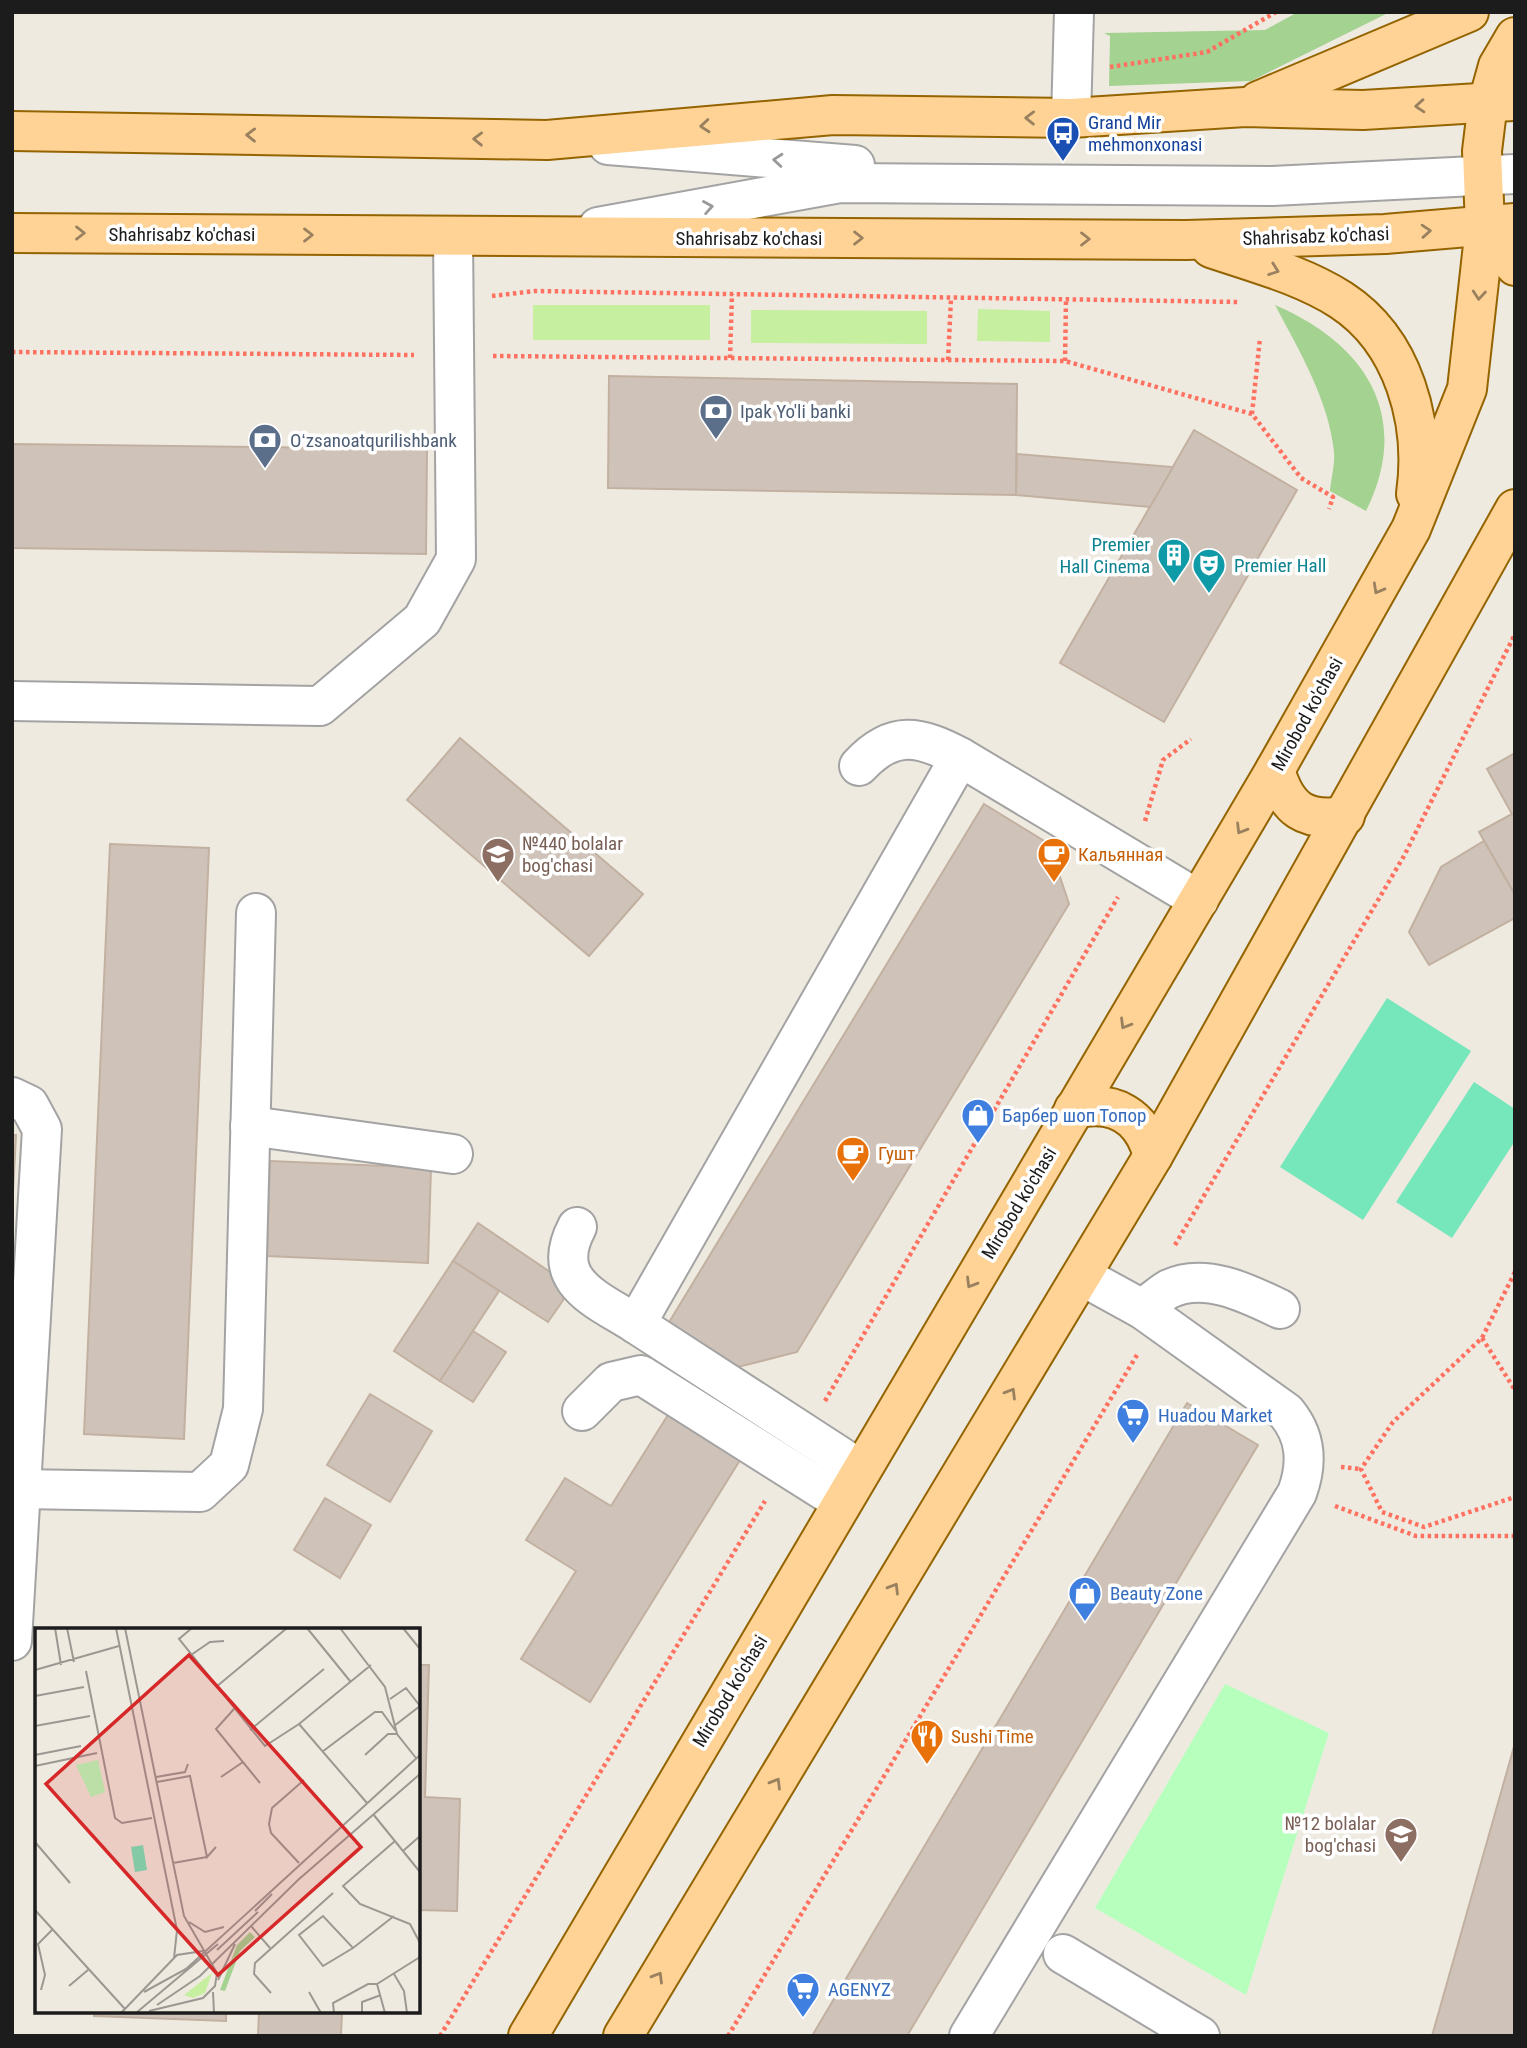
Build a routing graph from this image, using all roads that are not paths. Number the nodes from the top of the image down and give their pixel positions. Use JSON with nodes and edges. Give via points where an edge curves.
{"nodes":[{"id":1,"x":1074,"y":12,"type":"edge"},
{"id":2,"x":1469,"y":12,"type":"edge"},
{"id":3,"x":1515,"y":37,"type":"edge"},
{"id":4,"x":1501,"y":102,"type":"edge"},
{"id":5,"x":1245,"y":107,"type":"junction"},
{"id":6,"x":1071,"y":118,"type":"junction"},
{"id":7,"x":12,"y":131,"type":"edge"},
{"id":8,"x":547,"y":140,"type":"junction"},
{"id":9,"x":1499,"y":162,"type":"edge"},
{"id":10,"x":1500,"y":225,"type":"edge"},
{"id":11,"x":12,"y":233,"type":"edge"},
{"id":12,"x":453,"y":236,"type":"junction"},
{"id":13,"x":544,"y":236,"type":"junction"},
{"id":14,"x":1186,"y":240,"type":"junction"},
{"id":15,"x":1515,"y":266,"type":"edge"},
{"id":16,"x":1515,"y":509,"type":"edge"},
{"id":17,"x":1411,"y":529,"type":"junction"},
{"id":18,"x":1515,"y":539,"type":"edge"},
{"id":19,"x":1476,"y":582,"type":"junction"},
{"id":20,"x":12,"y":701,"type":"edge"},
{"id":21,"x":960,"y":757,"type":"junction"},
{"id":22,"x":859,"y":766,"type":"dead end"},
{"id":23,"x":1275,"y":770,"type":"junction"},
{"id":24,"x":1345,"y":816,"type":"junction"},
{"id":25,"x":1199,"y":900,"type":"junction"},
{"id":26,"x":256,"y":913,"type":"dead end"},
{"id":27,"x":12,"y":1097,"type":"edge"},
{"id":28,"x":1074,"y":1109,"type":"junction"},
{"id":29,"x":250,"y":1126,"type":"junction"},
{"id":30,"x":453,"y":1154,"type":"dead end"},
{"id":31,"x":1153,"y":1156,"type":"junction"},
{"id":32,"x":577,"y":1227,"type":"dead end"},
{"id":33,"x":1082,"y":1276,"type":"junction"},
{"id":34,"x":24,"y":1277,"type":"edge"},
{"id":35,"x":1280,"y":1309,"type":"dead end"},
{"id":36,"x":636,"y":1324,"type":"junction"},
{"id":37,"x":1143,"y":1326,"type":"junction"},
{"id":38,"x":582,"y":1411,"type":"dead end"},
{"id":39,"x":861,"y":1470,"type":"junction"},
{"id":40,"x":19,"y":1489,"type":"junction"},
{"id":41,"x":842,"y":1502,"type":"junction"},
{"id":42,"x":12,"y":1641,"type":"edge"},
{"id":43,"x":1063,"y":1954,"type":"dead end"},
{"id":44,"x":528,"y":2036,"type":"edge"},
{"id":45,"x":623,"y":2036,"type":"edge"},
{"id":46,"x":970,"y":2036,"type":"edge"},
{"id":47,"x":1200,"y":2036,"type":"edge"}],
"edges":[{"from":1,"to":6,"type":"lane"},
{"from":2,"to":5,"type":"main road"},
{"from":3,"to":4,"type":"main road","name":"Mirobod ko'chasi","via":[[1498,65]]},
{"from":4,"to":5,"type":"main road","one_way":true,"via":[[1363,110]]},
{"from":4,"to":9,"type":"main road","name":"Mirobod ko'chasi"},
{"from":5,"to":6,"type":"main road"},
{"from":6,"to":8,"type":"main road","one_way":true,"via":[[833,114]]},
{"from":8,"to":7,"type":"main road","one_way":true},
{"from":9,"to":8,"type":"lane","one_way":true,"via":[[1271,167],[839,165]]},
{"from":9,"to":10,"type":"main road","name":"Mirobod ko'chasi"},
{"from":13,"to":9,"type":"lane","one_way":true,"via":[[840,183],[1272,186]]},
{"from":14,"to":10,"type":"main road","name":"Shahrisabz ko'chasi","one_way":true},
{"from":10,"to":15,"type":"main road"},
{"from":10,"to":17,"type":"main road","name":"Mirobod ko'chasi","one_way":true,"via":[[1467,389]]},
{"from":11,"to":12,"type":"main road","name":"Shahrisabz ko'chasi","one_way":true},
{"from":12,"to":13,"type":"main road","name":"Shahrisabz ko'chasi"},
{"from":12,"to":20,"type":"lane","via":[[456,559],[422,620],[320,706]]},
{"from":13,"to":14,"type":"main road","name":"Shahrisabz ko'chasi","one_way":true},
{"from":14,"to":17,"type":"main road","one_way":true,"via":[[1309,282],[1373,327],[1413,401],[1418,426],[1418,480]]},
{"from":16,"to":19,"type":"main road"},
{"from":17,"to":23,"type":"main road","name":"Mirobod ko'chasi","one_way":true},
{"from":18,"to":19,"type":"main road"},
{"from":19,"to":24,"type":"main road"},
{"from":21,"to":22,"type":"lane","via":[[924,740],[902,739],[883,746]]},
{"from":21,"to":25,"type":"lane"},
{"from":21,"to":36,"type":"lane"},
{"from":23,"to":24,"type":"main road","via":[[1285,794],[1301,813],[1314,818]]},
{"from":23,"to":25,"type":"main road","name":"Mirobod ko'chasi","one_way":true},
{"from":24,"to":31,"type":"main road"},
{"from":25,"to":28,"type":"main road","name":"Mirobod ko'chasi","one_way":true},
{"from":26,"to":29,"type":"lane"},
{"from":27,"to":34,"type":"lane","via":[[29,1105],[43,1129]]},
{"from":28,"to":31,"type":"main road","via":[[1103,1105],[1126,1113],[1145,1132]]},
{"from":28,"to":39,"type":"main road","name":"Mirobod ko'chasi","one_way":true},
{"from":29,"to":30,"type":"lane"},
{"from":29,"to":40,"type":"lane","via":[[243,1409],[229,1465],[200,1492]]},
{"from":31,"to":33,"type":"main road"},
{"from":32,"to":36,"type":"lane","via":[[568,1251],[572,1277],[583,1290]]},
{"from":33,"to":37,"type":"lane"},
{"from":45,"to":33,"type":"main road","one_way":true},
{"from":34,"to":40,"type":"lane"},
{"from":35,"to":37,"type":"lane","via":[[1241,1290],[1198,1282],[1170,1289]]},
{"from":36,"to":39,"type":"lane"},
{"from":37,"to":46,"type":"lane","via":[[1286,1412],[1301,1433],[1304,1464],[1297,1493]]},
{"from":38,"to":41,"type":"lane","via":[[611,1382],[641,1375]]},
{"from":39,"to":41,"type":"main road","name":"Mirobod ko'chasi"},
{"from":40,"to":42,"type":"lane"},
{"from":41,"to":44,"type":"main road","name":"Mirobod ko'chasi"},
{"from":43,"to":47,"type":"lane"}]}
